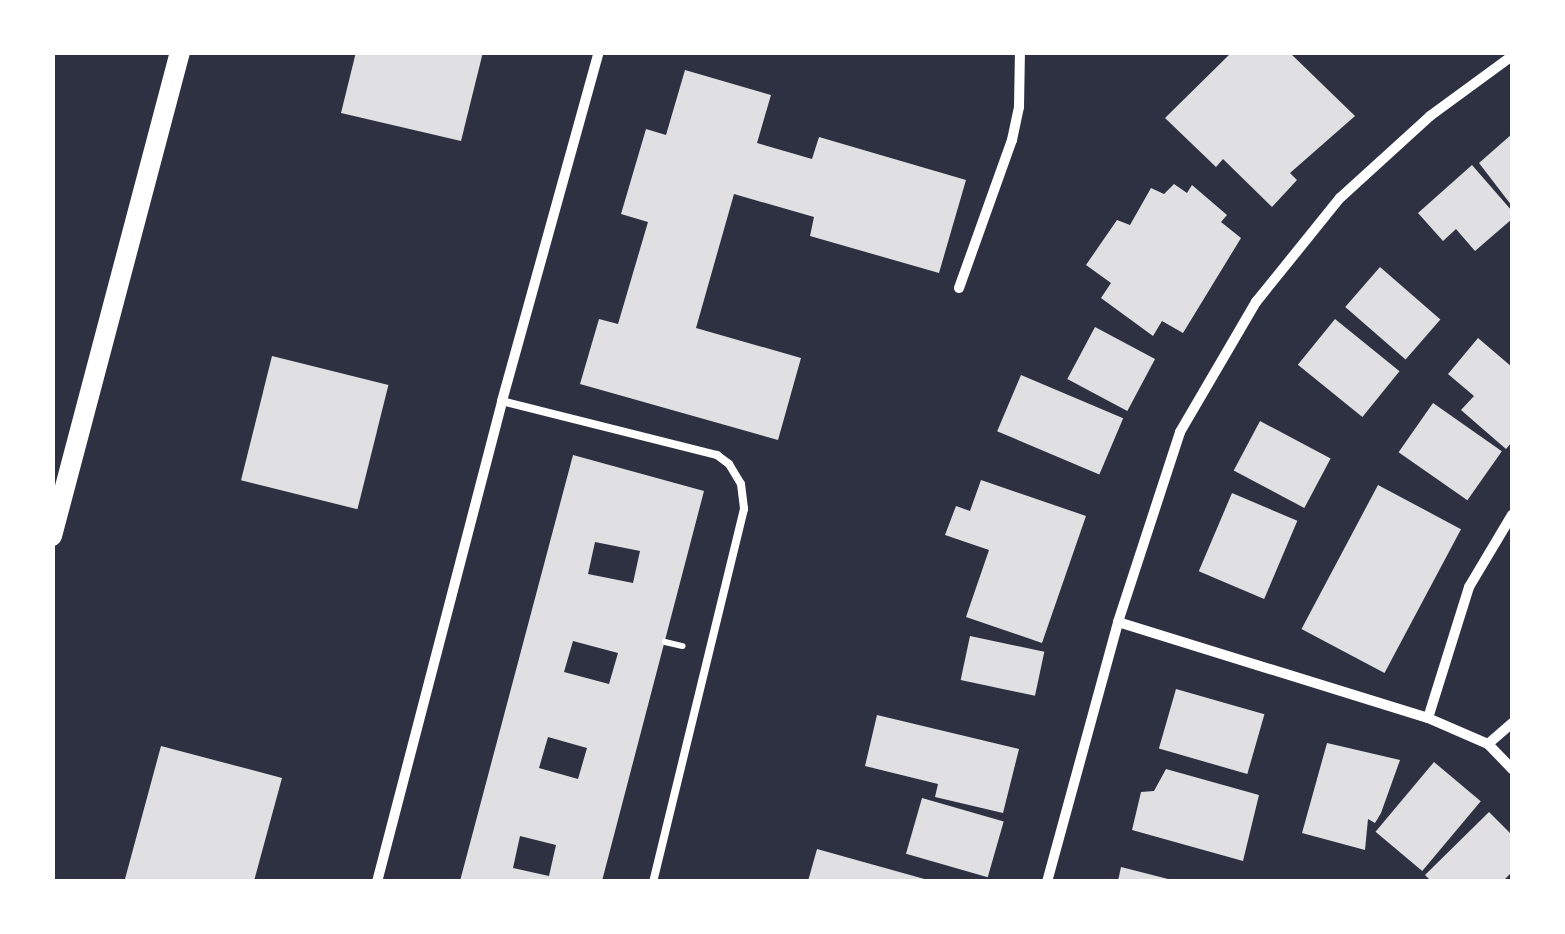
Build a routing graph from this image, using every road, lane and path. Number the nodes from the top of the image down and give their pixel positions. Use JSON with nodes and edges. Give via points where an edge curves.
{"nodes":[{"id":1,"x":180,"y":52,"type":"edge"},
{"id":2,"x":598,"y":52,"type":"edge"},
{"id":3,"x":1020,"y":52,"type":"edge"},
{"id":4,"x":1512,"y":56,"type":"edge"},
{"id":5,"x":959,"y":288,"type":"dead end"},
{"id":6,"x":502,"y":401,"type":"junction"},
{"id":7,"x":1512,"y":515,"type":"edge"},
{"id":8,"x":52,"y":536,"type":"edge"},
{"id":9,"x":1118,"y":622,"type":"junction"},
{"id":10,"x":1428,"y":718,"type":"junction"},
{"id":11,"x":1512,"y":723,"type":"edge"},
{"id":12,"x":1488,"y":744,"type":"junction"},
{"id":13,"x":1512,"y":769,"type":"edge"},
{"id":14,"x":377,"y":882,"type":"edge"},
{"id":15,"x":653,"y":882,"type":"edge"},
{"id":16,"x":1047,"y":882,"type":"edge"}],
"edges":[{"from":1,"to":8,"type":"main road"},
{"from":2,"to":6,"type":"street"},
{"from":3,"to":5,"type":"street","via":[[1012,140]]},
{"from":4,"to":9,"type":"street","via":[[1430,116],[1340,198],[1256,302],[1180,432]]},
{"from":6,"to":14,"type":"street"},
{"from":6,"to":15,"type":"lane","via":[[717,455],[741,484],[744,508]]},
{"from":7,"to":10,"type":"street","via":[[1469,587]]},
{"from":9,"to":10,"type":"street"},
{"from":9,"to":16,"type":"street"},
{"from":10,"to":12,"type":"street"},
{"from":11,"to":12,"type":"street"},
{"from":12,"to":13,"type":"street"}]}
